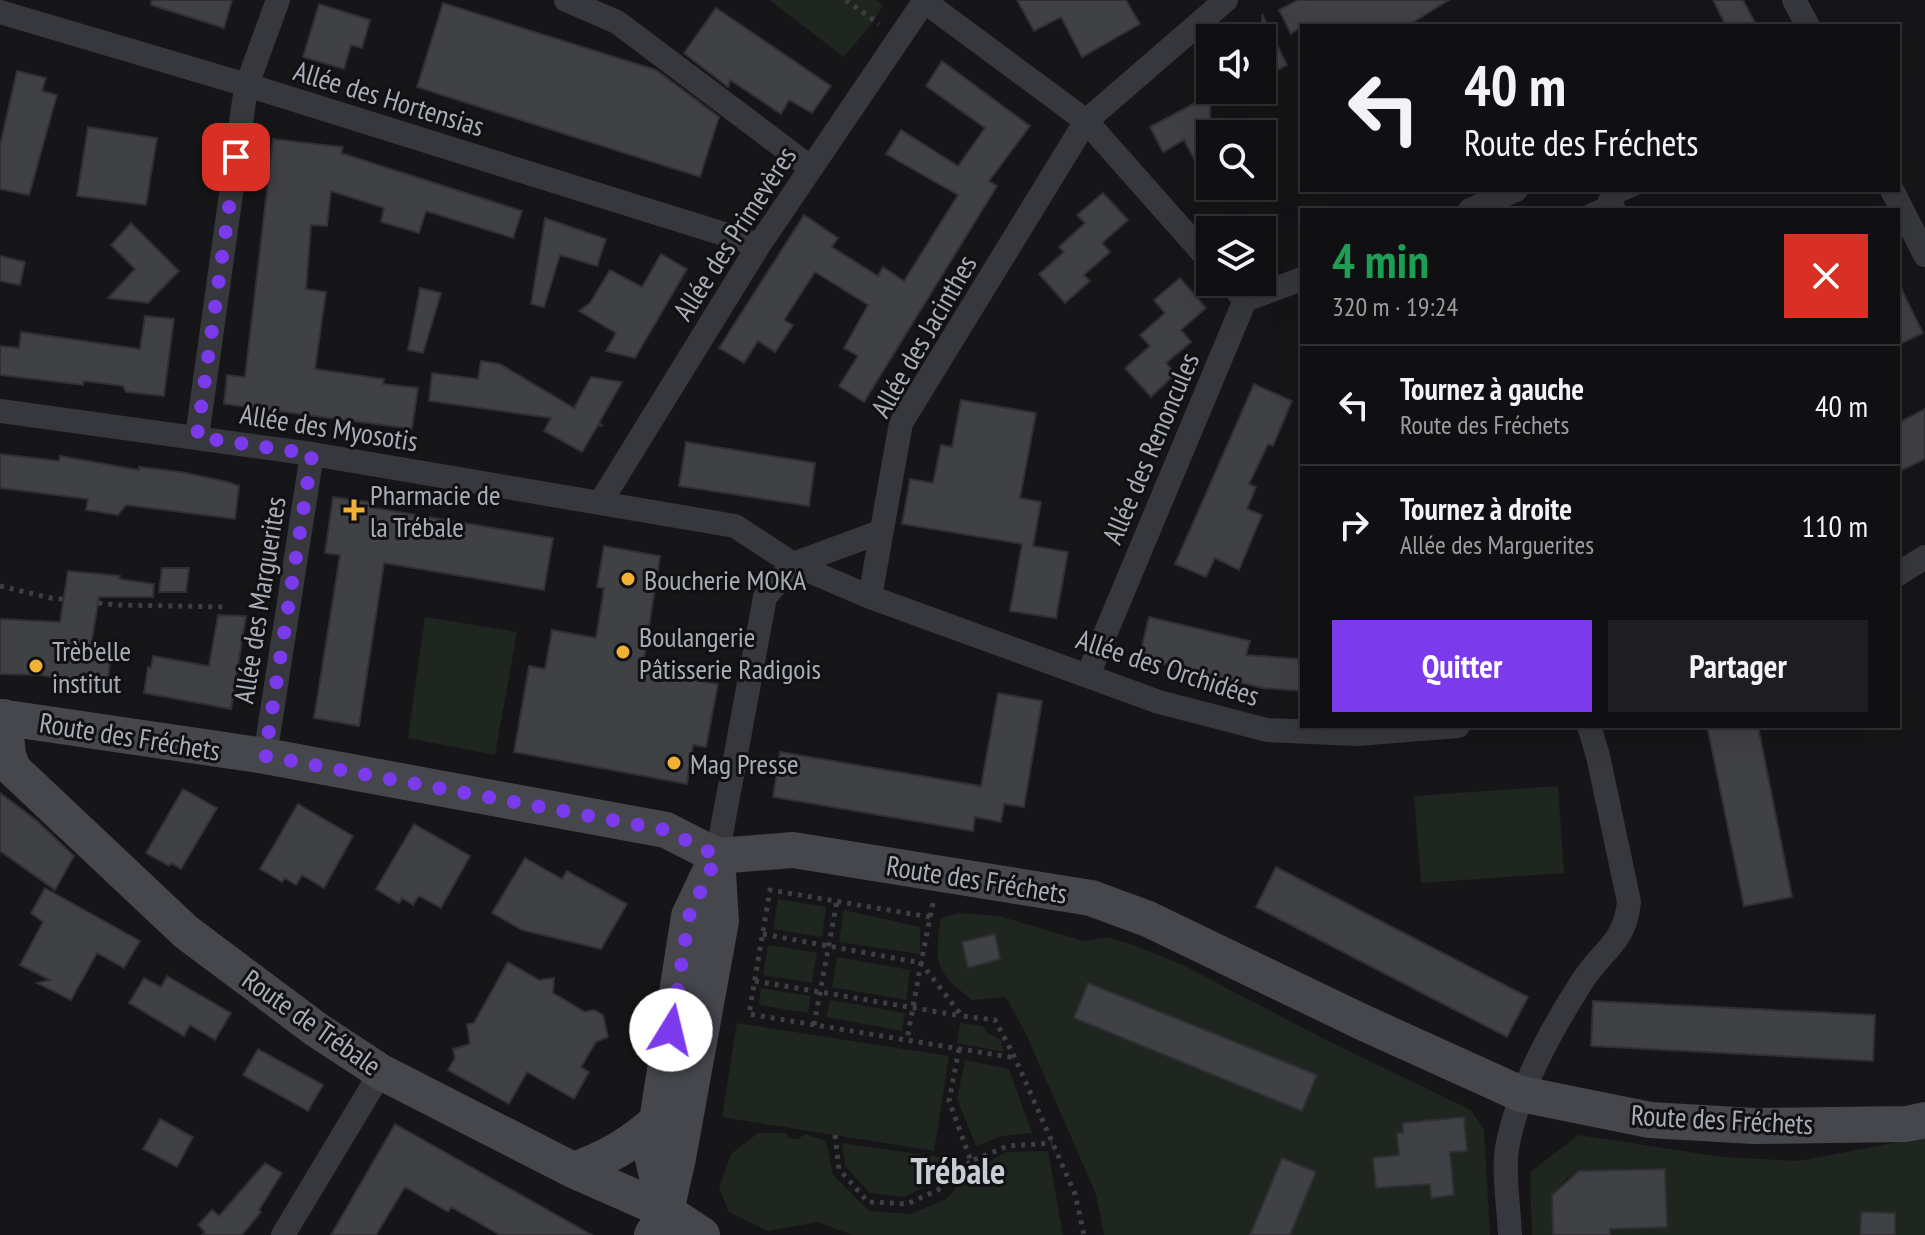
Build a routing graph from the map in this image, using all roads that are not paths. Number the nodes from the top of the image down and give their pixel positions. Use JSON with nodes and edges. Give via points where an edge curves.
{"nodes":[{"id":1,"x":278,"y":0,"type":"edge"},
{"id":2,"x":566,"y":0,"type":"edge"},
{"id":3,"x":925,"y":0,"type":"edge"},
{"id":4,"x":1226,"y":0,"type":"edge"},
{"id":5,"x":1794,"y":0,"type":"edge"},
{"id":6,"x":0,"y":12,"type":"edge"},
{"id":7,"x":1807,"y":24,"type":"edge"},
{"id":8,"x":247,"y":85,"type":"junction"},
{"id":9,"x":1086,"y":121,"type":"junction"},
{"id":10,"x":811,"y":168,"type":"junction"},
{"id":11,"x":1511,"y":192,"type":"edge"},
{"id":12,"x":1631,"y":192,"type":"edge"},
{"id":13,"x":1893,"y":192,"type":"edge"},
{"id":14,"x":1605,"y":207,"type":"edge"},
{"id":15,"x":1475,"y":208,"type":"edge"},
{"id":16,"x":759,"y":245,"type":"junction"},
{"id":17,"x":1196,"y":245,"type":"edge"},
{"id":18,"x":1925,"y":255,"type":"edge"},
{"id":19,"x":1300,"y":279,"type":"edge"},
{"id":20,"x":1276,"y":284,"type":"edge"},
{"id":21,"x":1235,"y":296,"type":"edge"},
{"id":22,"x":0,"y":411,"type":"edge"},
{"id":23,"x":197,"y":437,"type":"junction"},
{"id":24,"x":312,"y":454,"type":"junction"},
{"id":25,"x":600,"y":503,"type":"junction"},
{"id":26,"x":880,"y":532,"type":"junction"},
{"id":27,"x":1925,"y":557,"type":"edge"},
{"id":28,"x":793,"y":564,"type":"junction"},
{"id":29,"x":1900,"y":573,"type":"edge"},
{"id":30,"x":870,"y":597,"type":"junction"},
{"id":31,"x":1088,"y":675,"type":"junction"},
{"id":32,"x":2,"y":717,"type":"edge"},
{"id":33,"x":1433,"y":728,"type":"edge"},
{"id":34,"x":1590,"y":728,"type":"edge"},
{"id":35,"x":265,"y":756,"type":"junction"},
{"id":36,"x":717,"y":856,"type":"junction"},
{"id":37,"x":381,"y":1072,"type":"junction"},
{"id":38,"x":1521,"y":1094,"type":"junction"},
{"id":39,"x":1925,"y":1120,"type":"edge"},
{"id":40,"x":657,"y":1121,"type":"junction"},
{"id":41,"x":573,"y":1170,"type":"junction"},
{"id":42,"x":659,"y":1223,"type":"edge"},
{"id":43,"x":283,"y":1235,"type":"edge"},
{"id":44,"x":702,"y":1235,"type":"edge"},
{"id":45,"x":1510,"y":1235,"type":"edge"}],
"edges":[{"from":1,"to":8,"type":"street"},
{"from":2,"to":10,"type":"street","via":[[617,22]]},
{"from":3,"to":9,"type":"street"},
{"from":3,"to":10,"type":"street","name":"Allée des Primevères"},
{"from":4,"to":9,"type":"street","name":"Allée des Jacinthes"},
{"from":5,"to":7,"type":"street"},
{"from":6,"to":8,"type":"street","name":"Allée des Hortensias"},
{"from":8,"to":16,"type":"street","name":"Allée des Hortensias"},
{"from":8,"to":23,"type":"street"},
{"from":9,"to":17,"type":"street"},
{"from":9,"to":26,"type":"street","name":"Allée des Jacinthes","via":[[901,423]]},
{"from":10,"to":16,"type":"street","name":"Allée des Primevères"},
{"from":11,"to":15,"type":"street"},
{"from":12,"to":14,"type":"lane"},
{"from":13,"to":18,"type":"street"},
{"from":16,"to":25,"type":"street","name":"Allée des Primevères"},
{"from":19,"to":20,"type":"street","name":"Allée des Renoncules"},
{"from":21,"to":31,"type":"street","name":"Allée des Renoncules"},
{"from":22,"to":23,"type":"street","name":"Allée des Myosotis"},
{"from":23,"to":24,"type":"street","name":"Allée des Myosotis"},
{"from":24,"to":25,"type":"street","name":"Allée des Myosotis"},
{"from":24,"to":35,"type":"street","name":"Allée des Marguerites"},
{"from":25,"to":28,"type":"street","via":[[735,526]]},
{"from":26,"to":28,"type":"street"},
{"from":26,"to":30,"type":"street","name":"Allée des Jacinthes"},
{"from":27,"to":29,"type":"street"},
{"from":28,"to":30,"type":"street","name":"Allée des Orchidées"},
{"from":28,"to":36,"type":"street","via":[[765,597]]},
{"from":30,"to":31,"type":"street","name":"Allée des Orchidées"},
{"from":31,"to":33,"type":"street","name":"Allée des Orchidées","via":[[1159,702],[1267,730],[1357,734]]},
{"from":32,"to":35,"type":"street","name":"Route des Fréchets"},
{"from":32,"to":37,"type":"street","name":"Route de Trébale","via":[[13,769],[186,932]]},
{"from":34,"to":38,"type":"street","via":[[1629,902],[1627,922],[1584,978]]},
{"from":35,"to":36,"type":"street","name":"Route des Fréchets","via":[[666,830]]},
{"from":36,"to":38,"type":"street","name":"Route des Fréchets","via":[[793,850],[1091,898],[1148,919]]},
{"from":36,"to":40,"type":"street","via":[[689,916]]},
{"from":36,"to":42,"type":"street","via":[[721,921],[678,1158]]},
{"from":37,"to":41,"type":"street","name":"Route de Trébale"},
{"from":37,"to":43,"type":"street"},
{"from":38,"to":39,"type":"street","name":"Route des Fréchets","via":[[1650,1120],[1754,1126]]},
{"from":38,"to":45,"type":"street","via":[[1507,1151]]},
{"from":40,"to":41,"type":"street","via":[[632,1143]]},
{"from":40,"to":42,"type":"street","via":[[652,1155]]},
{"from":41,"to":42,"type":"street","name":"Route de Trébale"},
{"from":42,"to":44,"type":"street","name":"Route de Trébale"}]}
